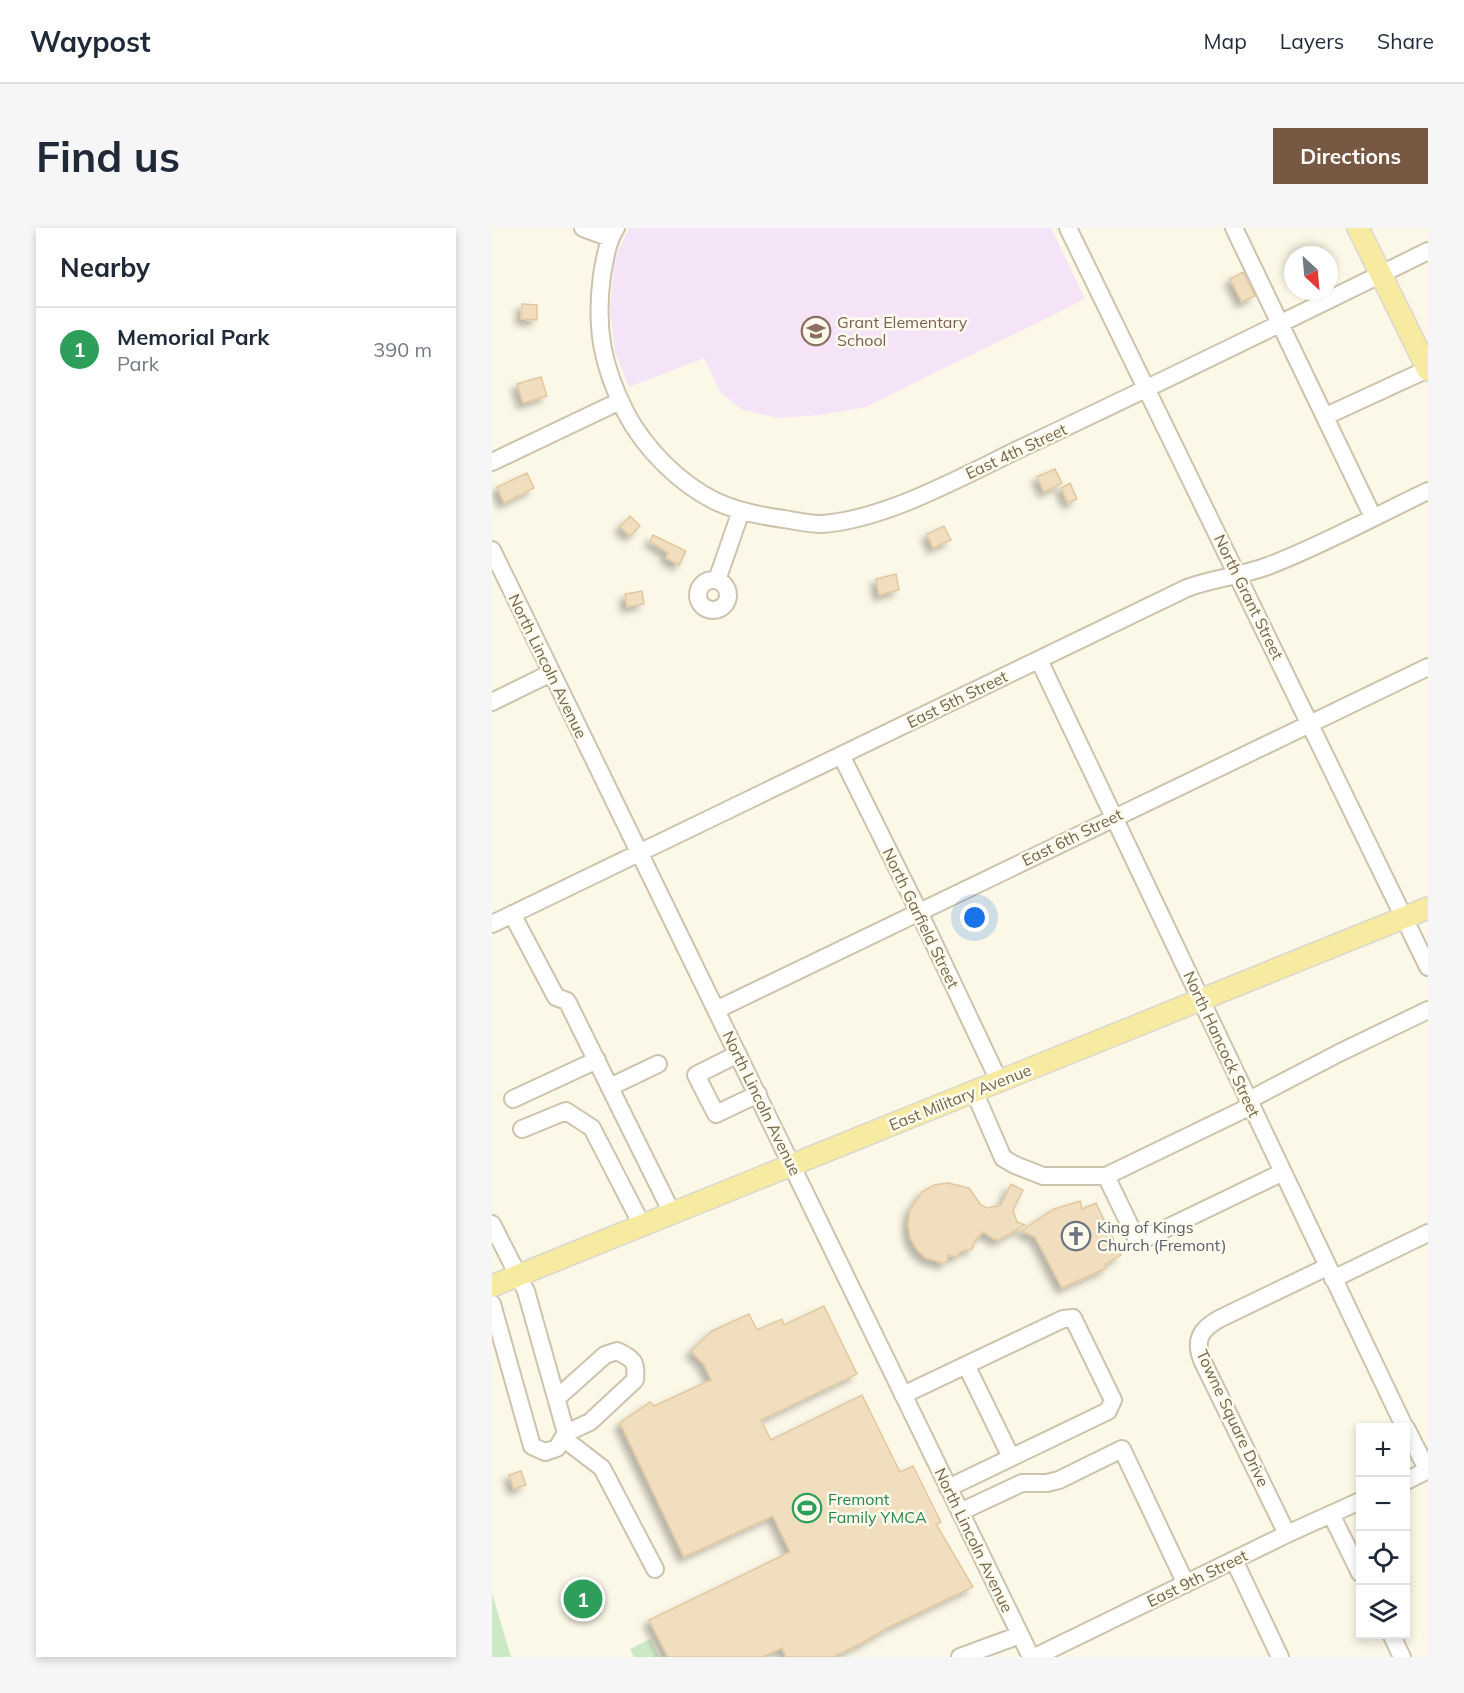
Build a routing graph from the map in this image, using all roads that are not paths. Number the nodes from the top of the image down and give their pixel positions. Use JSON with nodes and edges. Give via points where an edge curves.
{"nodes":[{"id":1,"x":584,"y":228,"type":"edge"},
{"id":2,"x":1068,"y":228,"type":"edge"},
{"id":3,"x":1234,"y":228,"type":"edge"},
{"id":4,"x":1358,"y":228,"type":"edge"},
{"id":5,"x":613,"y":233,"type":"edge"},
{"id":6,"x":1428,"y":251,"type":"edge"},
{"id":7,"x":1381,"y":274,"type":"junction"},
{"id":8,"x":1279,"y":324,"type":"junction"},
{"id":9,"x":1428,"y":369,"type":"edge"},
{"id":10,"x":1146,"y":389,"type":"junction"},
{"id":11,"x":620,"y":401,"type":"junction"},
{"id":12,"x":1326,"y":416,"type":"junction"},
{"id":13,"x":492,"y":462,"type":"edge"},
{"id":14,"x":1428,"y":491,"type":"edge"},
{"id":15,"x":741,"y":511,"type":"junction"},
{"id":16,"x":1373,"y":517,"type":"junction"},
{"id":17,"x":492,"y":550,"type":"edge"},
{"id":18,"x":1238,"y":574,"type":"junction"},
{"id":19,"x":717,"y":580,"type":"dead end"},
{"id":20,"x":1039,"y":660,"type":"junction"},
{"id":21,"x":1428,"y":667,"type":"edge"},
{"id":22,"x":551,"y":673,"type":"junction"},
{"id":23,"x":492,"y":702,"type":"edge"},
{"id":24,"x":1310,"y":722,"type":"junction"},
{"id":25,"x":840,"y":755,"type":"junction"},
{"id":26,"x":1114,"y":817,"type":"junction"},
{"id":27,"x":639,"y":853,"type":"junction"},
{"id":28,"x":1428,"y":908,"type":"edge"},
{"id":29,"x":919,"y":912,"type":"junction"},
{"id":30,"x":512,"y":915,"type":"junction"},
{"id":31,"x":1404,"y":917,"type":"junction"},
{"id":32,"x":492,"y":924,"type":"edge"},
{"id":33,"x":1428,"y":967,"type":"edge"},
{"id":34,"x":1201,"y":999,"type":"junction"},
{"id":35,"x":716,"y":1010,"type":"junction"},
{"id":36,"x":1428,"y":1010,"type":"edge"},
{"id":37,"x":738,"y":1054,"type":"junction"},
{"id":38,"x":597,"y":1060,"type":"junction"},
{"id":39,"x":658,"y":1064,"type":"dead end"},
{"id":40,"x":999,"y":1081,"type":"junction"},
{"id":41,"x":610,"y":1087,"type":"junction"},
{"id":42,"x":974,"y":1091,"type":"junction"},
{"id":43,"x":758,"y":1094,"type":"junction"},
{"id":44,"x":513,"y":1099,"type":"dead end"},
{"id":45,"x":1250,"y":1103,"type":"junction"},
{"id":46,"x":522,"y":1129,"type":"dead end"},
{"id":47,"x":792,"y":1165,"type":"junction"},
{"id":48,"x":1282,"y":1172,"type":"junction"},
{"id":49,"x":1106,"y":1176,"type":"junction"},
{"id":50,"x":672,"y":1213,"type":"junction"},
{"id":51,"x":492,"y":1224,"type":"edge"},
{"id":52,"x":642,"y":1226,"type":"junction"},
{"id":53,"x":1428,"y":1233,"type":"edge"},
{"id":54,"x":1330,"y":1273,"type":"junction"},
{"id":55,"x":518,"y":1275,"type":"junction"},
{"id":56,"x":492,"y":1286,"type":"edge"},
{"id":57,"x":492,"y":1304,"type":"edge"},
{"id":58,"x":966,"y":1365,"type":"junction"},
{"id":59,"x":903,"y":1395,"type":"junction"},
{"id":60,"x":556,"y":1398,"type":"junction"},
{"id":61,"x":1403,"y":1423,"type":"edge"},
{"id":62,"x":565,"y":1435,"type":"junction"},
{"id":63,"x":1410,"y":1437,"type":"edge"},
{"id":64,"x":1011,"y":1457,"type":"junction"},
{"id":65,"x":1428,"y":1470,"type":"edge"},
{"id":66,"x":1410,"y":1479,"type":"edge"},
{"id":67,"x":948,"y":1488,"type":"junction"},
{"id":68,"x":1356,"y":1503,"type":"edge"},
{"id":69,"x":960,"y":1512,"type":"junction"},
{"id":70,"x":1331,"y":1514,"type":"junction"},
{"id":71,"x":1287,"y":1534,"type":"junction"},
{"id":72,"x":1234,"y":1560,"type":"junction"},
{"id":73,"x":1356,"y":1565,"type":"edge"},
{"id":74,"x":655,"y":1569,"type":"dead end"},
{"id":75,"x":1186,"y":1584,"type":"junction"},
{"id":76,"x":1020,"y":1635,"type":"junction"},
{"id":77,"x":1393,"y":1639,"type":"edge"},
{"id":78,"x":989,"y":1652,"type":"edge"},
{"id":79,"x":960,"y":1657,"type":"edge"},
{"id":80,"x":1033,"y":1657,"type":"edge"},
{"id":81,"x":1280,"y":1657,"type":"edge"},
{"id":82,"x":1402,"y":1657,"type":"edge"}],
"edges":[{"from":1,"to":5,"type":"street"},
{"from":2,"to":10,"type":"street","name":"North Grant Street"},
{"from":3,"to":8,"type":"street"},
{"from":4,"to":7,"type":"main road"},
{"from":5,"to":11,"type":"street","name":"East 4th Street","via":[[599,300],[599,330],[607,368]]},
{"from":6,"to":7,"type":"street","name":"East 4th Street"},
{"from":7,"to":8,"type":"street","name":"East 4th Street"},
{"from":7,"to":9,"type":"main road"},
{"from":8,"to":10,"type":"street","name":"East 4th Street"},
{"from":8,"to":12,"type":"street"},
{"from":9,"to":12,"type":"street"},
{"from":10,"to":15,"type":"street","name":"East 4th Street","via":[[925,493],[854,519],[820,524]]},
{"from":10,"to":18,"type":"street","name":"North Grant Street"},
{"from":11,"to":13,"type":"street"},
{"from":11,"to":15,"type":"street","name":"East 4th Street","via":[[636,431],[663,462],[714,500]]},
{"from":12,"to":16,"type":"street","via":[[1338,449]]},
{"from":14,"to":16,"type":"street","name":"East 5th Street"},
{"from":15,"to":19,"type":"street"},
{"from":16,"to":18,"type":"street","name":"East 5th Street","via":[[1278,562]]},
{"from":17,"to":22,"type":"street","name":"North Lincoln Avenue"},
{"from":18,"to":20,"type":"street","name":"East 5th Street","via":[[1187,588]]},
{"from":18,"to":24,"type":"street","name":"North Grant Street"},
{"from":20,"to":25,"type":"street","name":"East 5th Street"},
{"from":20,"to":26,"type":"street","name":"North Hancock Street"},
{"from":21,"to":24,"type":"street","name":"East 6th Street"},
{"from":22,"to":23,"type":"street"},
{"from":22,"to":27,"type":"street","name":"North Lincoln Avenue"},
{"from":24,"to":26,"type":"street","name":"East 6th Street"},
{"from":24,"to":31,"type":"street","name":"North Grant Street"},
{"from":25,"to":27,"type":"street","name":"East 5th Street"},
{"from":25,"to":29,"type":"street","name":"North Garfield Street"},
{"from":26,"to":29,"type":"street","name":"East 6th Street"},
{"from":26,"to":34,"type":"street","name":"North Hancock Street"},
{"from":27,"to":30,"type":"street","name":"East 5th Street"},
{"from":27,"to":35,"type":"street","name":"North Lincoln Avenue"},
{"from":28,"to":31,"type":"main road","name":"East Military Avenue"},
{"from":29,"to":35,"type":"street","name":"East 6th Street"},
{"from":29,"to":40,"type":"street","name":"North Garfield Street"},
{"from":30,"to":32,"type":"street","name":"East 5th Street"},
{"from":30,"to":38,"type":"street","via":[[556,997],[567,1000]]},
{"from":31,"to":33,"type":"street","name":"North Grant Street"},
{"from":31,"to":34,"type":"main road","name":"East Military Avenue"},
{"from":34,"to":40,"type":"main road","name":"East Military Avenue"},
{"from":34,"to":45,"type":"street","name":"North Hancock Street"},
{"from":35,"to":37,"type":"street","name":"North Lincoln Avenue"},
{"from":36,"to":45,"type":"street","via":[[1339,1053]]},
{"from":37,"to":43,"type":"street","name":"North Lincoln Avenue"},
{"from":37,"to":43,"type":"street","via":[[696,1075],[716,1114]]},
{"from":38,"to":41,"type":"street"},
{"from":38,"to":44,"type":"street"},
{"from":39,"to":41,"type":"street"},
{"from":40,"to":42,"type":"main road","name":"East Military Avenue"},
{"from":41,"to":50,"type":"street"},
{"from":42,"to":47,"type":"main road","name":"East Military Avenue"},
{"from":42,"to":49,"type":"street","via":[[1003,1158],[1015,1166],[1043,1176]]},
{"from":43,"to":47,"type":"street","name":"North Lincoln Avenue"},
{"from":45,"to":48,"type":"street","name":"North Hancock Street"},
{"from":45,"to":49,"type":"street"},
{"from":46,"to":52,"type":"street","via":[[566,1111],[592,1128]]},
{"from":47,"to":50,"type":"main road","name":"East Military Avenue"},
{"from":47,"to":59,"type":"street","name":"North Lincoln Avenue"},
{"from":48,"to":49,"type":"street","via":[[1138,1242]]},
{"from":48,"to":54,"type":"street","name":"North Hancock Street"},
{"from":50,"to":52,"type":"main road","name":"East Military Avenue"},
{"from":51,"to":55,"type":"street"},
{"from":52,"to":55,"type":"main road","name":"East Military Avenue"},
{"from":53,"to":54,"type":"street"},
{"from":54,"to":61,"type":"street","name":"North Hancock Street"},
{"from":54,"to":71,"type":"street","name":"Towne Square Drive","via":[[1213,1322],[1198,1340],[1202,1360]]},
{"from":55,"to":56,"type":"main road","name":"East Military Avenue"},
{"from":55,"to":60,"type":"street"},
{"from":57,"to":62,"type":"street","via":[[532,1446],[545,1452],[557,1448]]},
{"from":58,"to":59,"type":"street"},
{"from":58,"to":64,"type":"street"},
{"from":58,"to":64,"type":"street","via":[[1063,1319],[1073,1318],[1113,1400],[1108,1410]]},
{"from":59,"to":67,"type":"street","name":"North Lincoln Avenue"},
{"from":60,"to":62,"type":"street"},
{"from":60,"to":62,"type":"street","via":[[604,1355],[617,1351],[631,1358],[636,1368],[635,1380],[598,1415]]},
{"from":62,"to":74,"type":"street","via":[[602,1468]]},
{"from":63,"to":65,"type":"street","name":"North Hancock Street"},
{"from":64,"to":67,"type":"street"},
{"from":65,"to":66,"type":"street"},
{"from":67,"to":69,"type":"street","name":"North Lincoln Avenue"},
{"from":68,"to":70,"type":"street","name":"East 9th Street"},
{"from":69,"to":75,"type":"street","via":[[1022,1483],[1059,1480],[1122,1449]]},
{"from":69,"to":76,"type":"street","name":"North Lincoln Avenue"},
{"from":70,"to":71,"type":"street","name":"East 9th Street"},
{"from":70,"to":73,"type":"street"},
{"from":71,"to":72,"type":"street","name":"East 9th Street"},
{"from":72,"to":75,"type":"street","name":"East 9th Street"},
{"from":72,"to":81,"type":"street"},
{"from":75,"to":80,"type":"street","name":"East 9th Street"},
{"from":76,"to":78,"type":"street"},
{"from":76,"to":80,"type":"street","name":"North Lincoln Avenue"},
{"from":77,"to":82,"type":"street"},
{"from":78,"to":79,"type":"street"}]}
